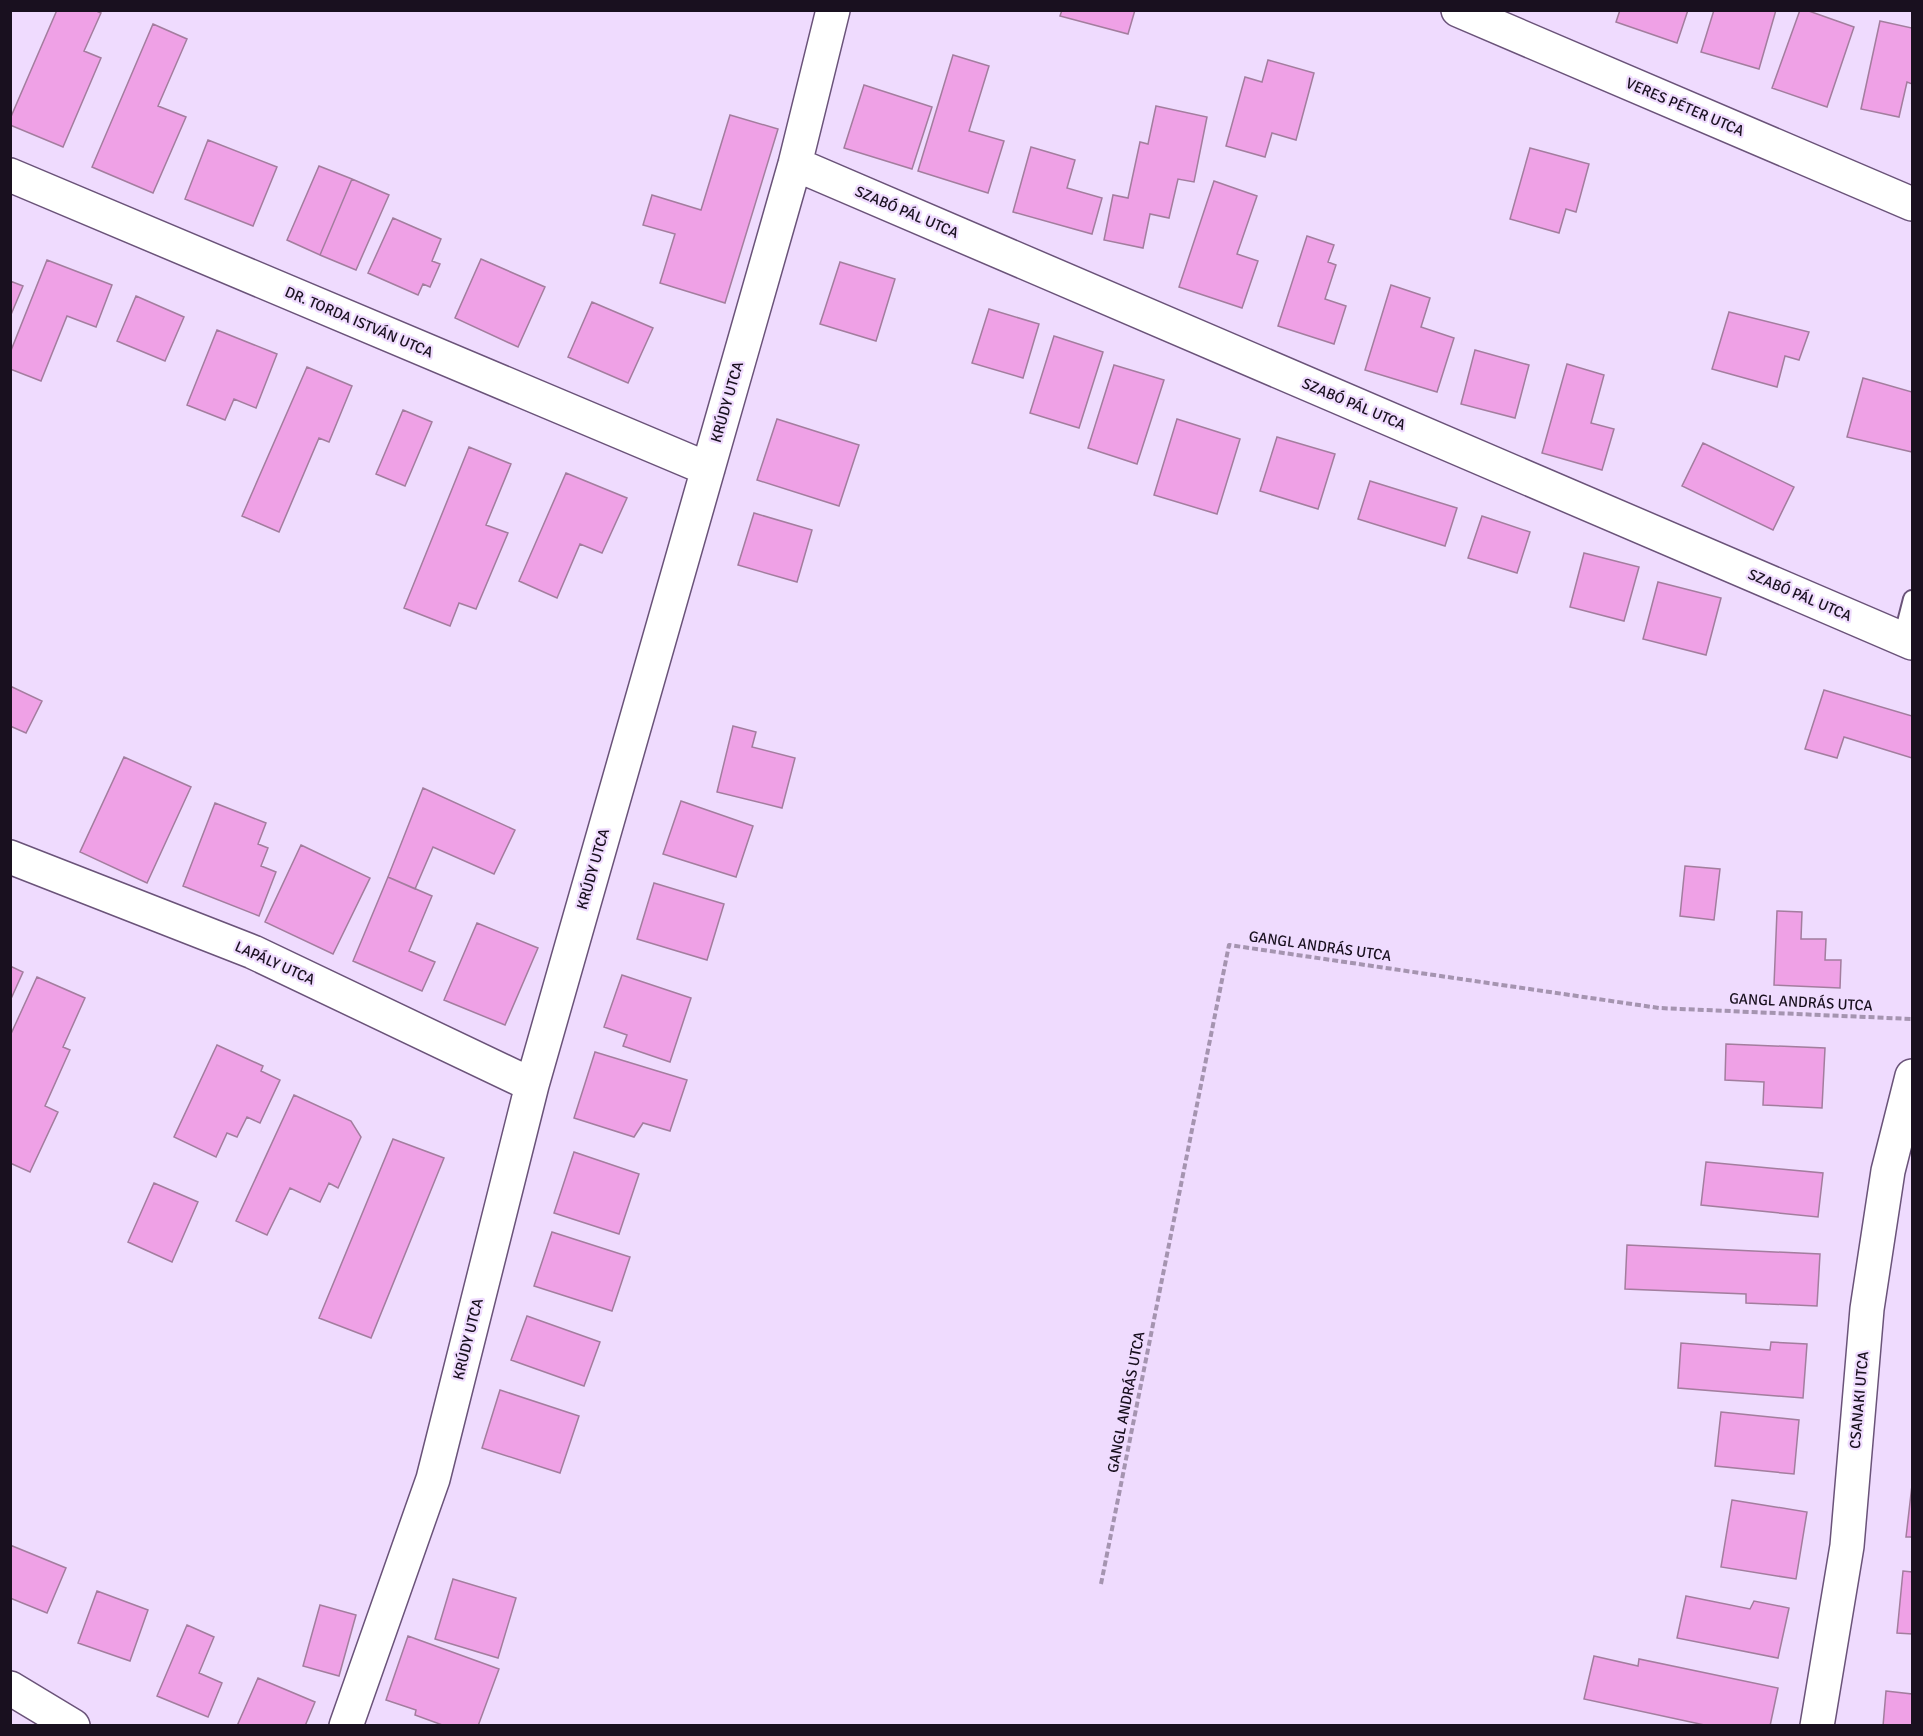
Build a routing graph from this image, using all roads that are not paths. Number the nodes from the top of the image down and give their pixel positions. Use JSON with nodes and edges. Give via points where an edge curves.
{"nodes":[{"id":1,"x":833,"y":10,"type":"edge"},
{"id":2,"x":1458,"y":10,"type":"edge"},
{"id":3,"x":795,"y":164,"type":"junction"},
{"id":4,"x":10,"y":175,"type":"edge"},
{"id":5,"x":1912,"y":204,"type":"edge"},
{"id":6,"x":708,"y":469,"type":"junction"},
{"id":7,"x":1912,"y":599,"type":"edge"},
{"id":8,"x":1907,"y":641,"type":"edge"},
{"id":9,"x":10,"y":857,"type":"edge"},
{"id":10,"x":1912,"y":1076,"type":"edge"},
{"id":11,"x":532,"y":1085,"type":"junction"},
{"id":12,"x":10,"y":1688,"type":"edge"},
{"id":13,"x":74,"y":1725,"type":"edge"},
{"id":14,"x":346,"y":1725,"type":"edge"},
{"id":15,"x":1817,"y":1725,"type":"edge"}],
"edges":[{"from":1,"to":3,"type":"street","name":"KRÚDY UTCA"},
{"from":2,"to":5,"type":"street","name":"VERES PÉTER UTCA"},
{"from":3,"to":6,"type":"street","name":"KRÚDY UTCA"},
{"from":3,"to":8,"type":"street","name":"SZABÓ PÁL UTCA"},
{"from":4,"to":6,"type":"street","name":"DR. TORDA ISTVÁN UTCA"},
{"from":6,"to":11,"type":"street","name":"KRÚDY UTCA"},
{"from":7,"to":8,"type":"lane"},
{"from":9,"to":11,"type":"street","name":"LAPÁLY UTCA","via":[[253,952]]},
{"from":10,"to":15,"type":"street","name":"CSANAKI UTCA","via":[[1888,1171],[1868,1297],[1846,1546]]},
{"from":11,"to":14,"type":"street","name":"KRÚDY UTCA","via":[[433,1479]]},
{"from":12,"to":13,"type":"street"}]}
